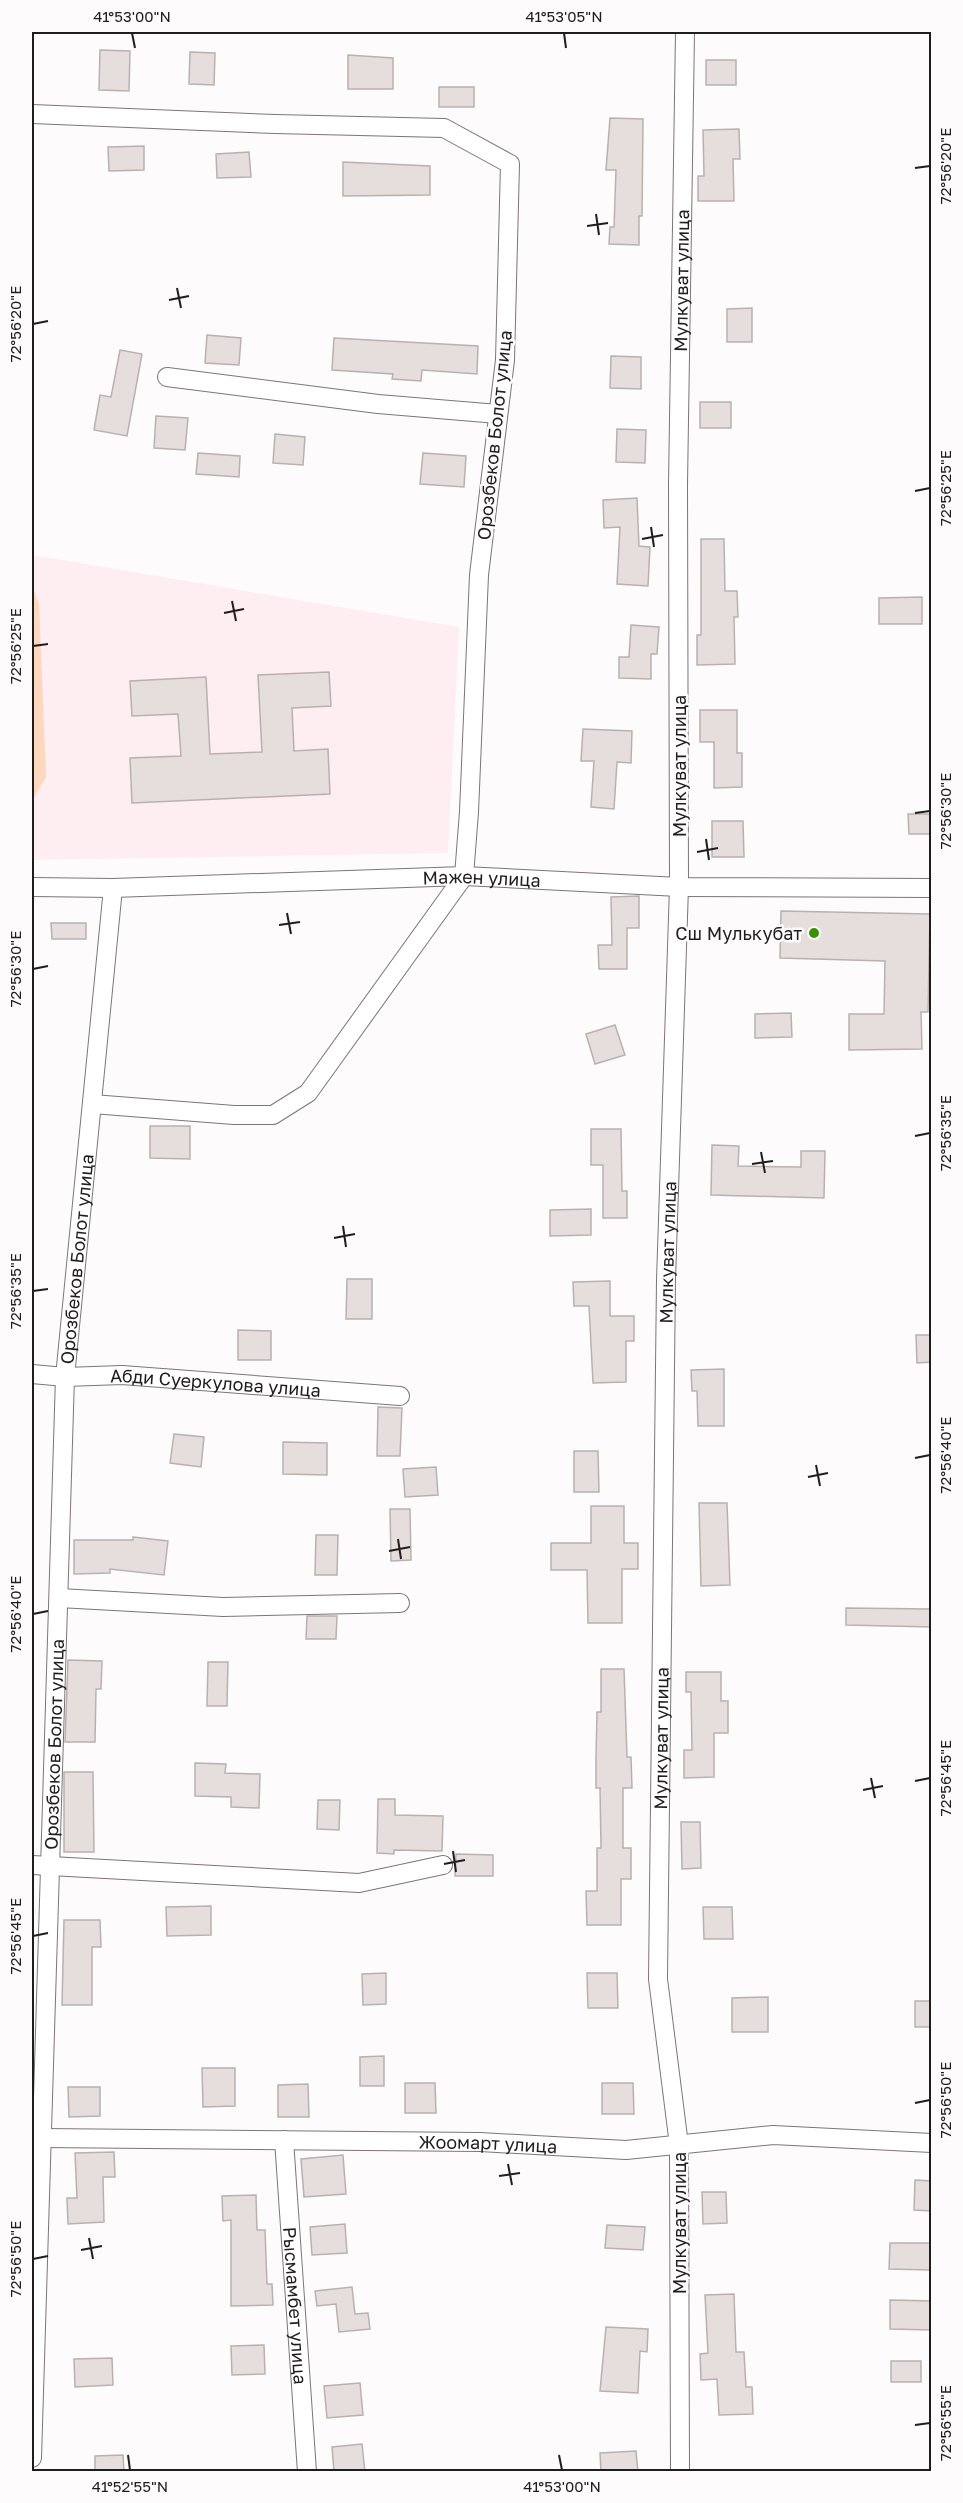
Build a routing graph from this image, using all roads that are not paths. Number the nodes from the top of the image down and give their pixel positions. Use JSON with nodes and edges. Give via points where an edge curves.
{"nodes":[{"id":1,"x":686,"y":32,"type":"edge"},
{"id":2,"x":32,"y":114,"type":"edge"},
{"id":3,"x":167,"y":377,"type":"dead end"},
{"id":4,"x":498,"y":414,"type":"junction"},
{"id":5,"x":464,"y":876,"type":"junction"},
{"id":6,"x":679,"y":887,"type":"junction"},
{"id":7,"x":32,"y":888,"type":"edge"},
{"id":8,"x":113,"y":888,"type":"junction"},
{"id":9,"x":932,"y":888,"type":"edge"},
{"id":10,"x":92,"y":1104,"type":"junction"},
{"id":11,"x":32,"y":1374,"type":"edge"},
{"id":12,"x":65,"y":1377,"type":"junction"},
{"id":13,"x":400,"y":1396,"type":"dead end"},
{"id":14,"x":59,"y":1598,"type":"junction"},
{"id":15,"x":400,"y":1603,"type":"dead end"},
{"id":16,"x":32,"y":1865,"type":"edge"},
{"id":17,"x":443,"y":1865,"type":"dead end"},
{"id":18,"x":51,"y":1866,"type":"junction"},
{"id":19,"x":42,"y":2138,"type":"junction"},
{"id":20,"x":284,"y":2140,"type":"junction"},
{"id":21,"x":932,"y":2143,"type":"edge"},
{"id":22,"x":679,"y":2145,"type":"junction"},
{"id":23,"x":32,"y":2458,"type":"edge"},
{"id":24,"x":307,"y":2472,"type":"edge"},
{"id":25,"x":680,"y":2472,"type":"edge"}],
"edges":[{"from":1,"to":6,"type":"street","name":"Мулкуват улица","via":[[678,485]]},
{"from":2,"to":4,"type":"street","name":"Орозбеков Болот улица","via":[[444,128],[510,164],[505,360]]},
{"from":3,"to":4,"type":"street","via":[[378,404]]},
{"from":4,"to":5,"type":"street","name":"Орозбеков Болот улица","via":[[479,575]]},
{"from":5,"to":6,"type":"street","name":"Мажен улица"},
{"from":5,"to":8,"type":"street","name":"Мажен улица"},
{"from":5,"to":10,"type":"street","via":[[297,1103],[273,1115]]},
{"from":6,"to":9,"type":"street","name":"Мажен улица"},
{"from":6,"to":22,"type":"street","name":"Мулкуват улица","via":[[666,1280],[658,1967]]},
{"from":7,"to":8,"type":"street","name":"Мажен улица"},
{"from":8,"to":10,"type":"street","name":"Орозбеков Болот улица"},
{"from":10,"to":12,"type":"street","name":"Орозбеков Болот улица"},
{"from":11,"to":12,"type":"street","name":"Абди Суеркулова улица"},
{"from":12,"to":13,"type":"street","name":"Абди Суеркулова улица","via":[[122,1375]]},
{"from":12,"to":14,"type":"street","name":"Орозбеков Болот улица"},
{"from":14,"to":15,"type":"street","via":[[223,1607]]},
{"from":14,"to":18,"type":"street","name":"Орозбеков Болот улица"},
{"from":16,"to":18,"type":"street"},
{"from":17,"to":18,"type":"street","via":[[359,1882]]},
{"from":18,"to":19,"type":"street","name":"Орозбеков Болот улица"},
{"from":19,"to":20,"type":"street","name":"Жоомарт улица"},
{"from":19,"to":23,"type":"street","name":"Орозбеков Болот улица"},
{"from":20,"to":22,"type":"street","name":"Жоомарт улица","via":[[480,2142],[626,2150]]},
{"from":20,"to":24,"type":"street","name":"Рысмамбет улица"},
{"from":21,"to":22,"type":"street","name":"Жоомарт улица","via":[[773,2135]]},
{"from":22,"to":25,"type":"street","name":"Мулкуват улица"}]}
